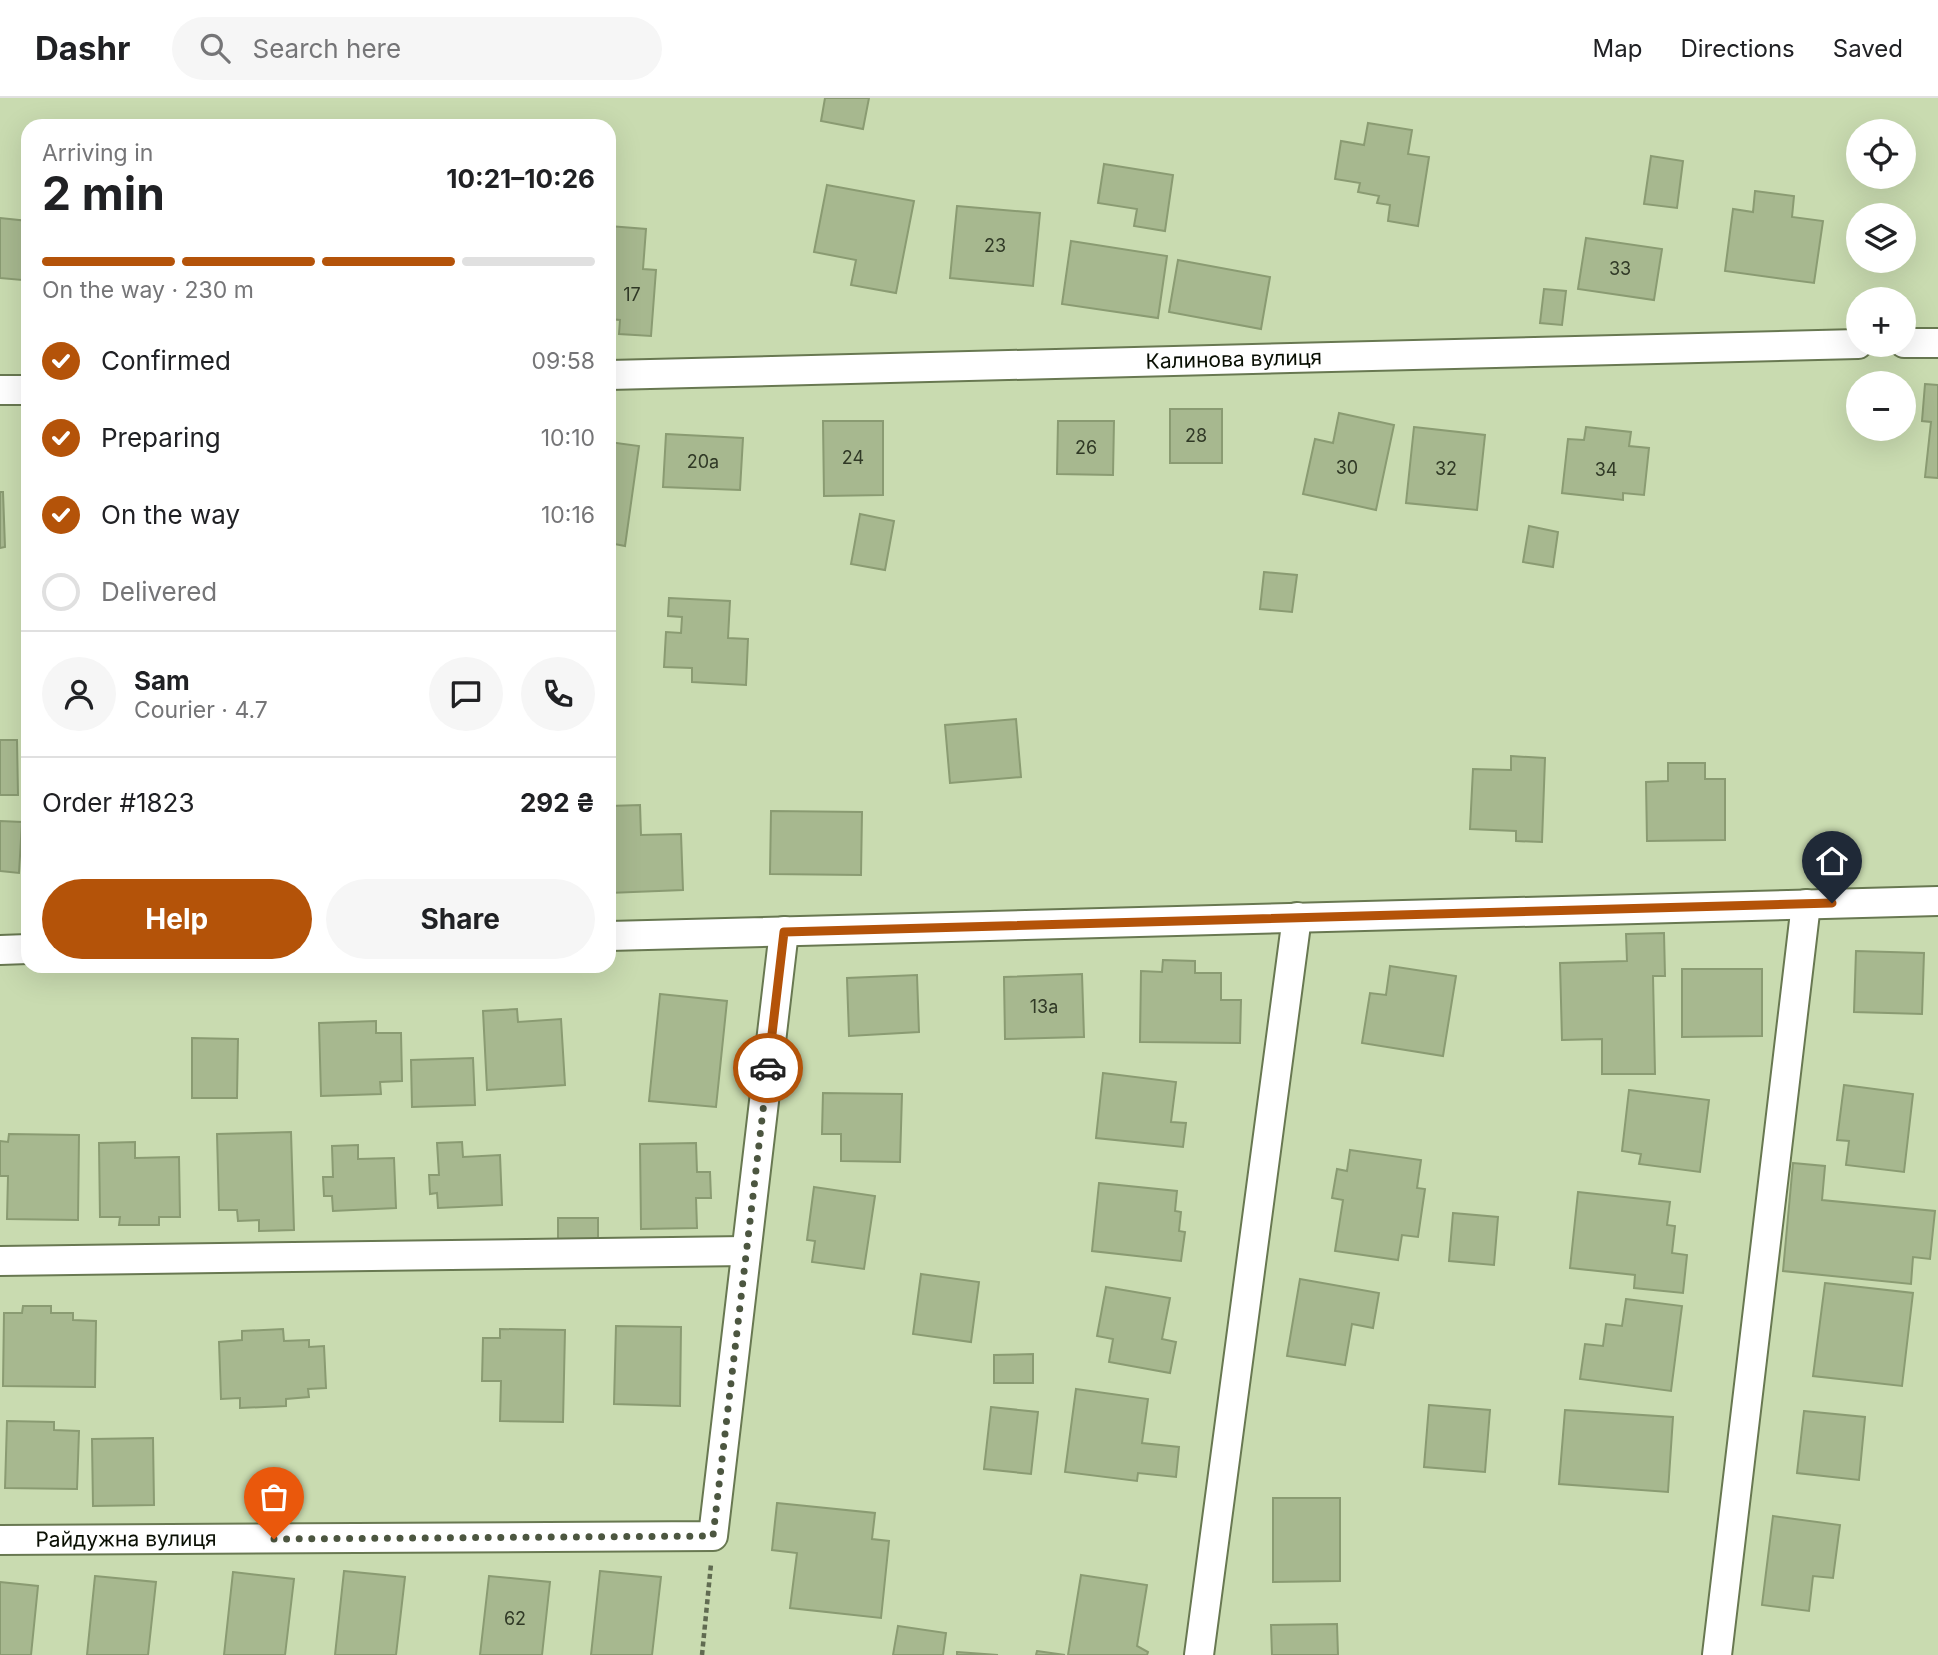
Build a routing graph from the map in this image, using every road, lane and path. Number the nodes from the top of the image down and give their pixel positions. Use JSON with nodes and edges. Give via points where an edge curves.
{"nodes":[{"id":1,"x":1938,"y":342,"type":"edge"},
{"id":2,"x":1916,"y":343,"type":"edge"},
{"id":3,"x":1846,"y":345,"type":"edge"},
{"id":4,"x":616,"y":375,"type":"edge"},
{"id":5,"x":0,"y":390,"type":"edge"},
{"id":6,"x":21,"y":390,"type":"edge"},
{"id":7,"x":1938,"y":901,"type":"edge"},
{"id":8,"x":1806,"y":904,"type":"junction"},
{"id":9,"x":1297,"y":917,"type":"junction"},
{"id":10,"x":784,"y":932,"type":"junction"},
{"id":11,"x":616,"y":936,"type":"edge"},
{"id":12,"x":21,"y":949,"type":"edge"},
{"id":13,"x":0,"y":950,"type":"edge"},
{"id":14,"x":746,"y":1251,"type":"junction"},
{"id":15,"x":0,"y":1261,"type":"edge"},
{"id":16,"x":713,"y":1536,"type":"junction"},
{"id":17,"x":0,"y":1541,"type":"edge"},
{"id":18,"x":702,"y":1655,"type":"edge"},
{"id":19,"x":1199,"y":1655,"type":"edge"},
{"id":20,"x":1717,"y":1655,"type":"edge"}],
"edges":[{"from":1,"to":2,"type":"street"},
{"from":3,"to":4,"type":"street","name":"Калинова вулиця"},
{"from":5,"to":6,"type":"street"},
{"from":7,"to":8,"type":"street"},
{"from":8,"to":9,"type":"street"},
{"from":8,"to":20,"type":"street"},
{"from":9,"to":10,"type":"street"},
{"from":9,"to":19,"type":"street"},
{"from":10,"to":11,"type":"street"},
{"from":10,"to":14,"type":"street"},
{"from":12,"to":13,"type":"street"},
{"from":14,"to":15,"type":"street"},
{"from":14,"to":16,"type":"street"},
{"from":16,"to":17,"type":"street","name":"Райдужна вулиця"},
{"from":16,"to":18,"type":"path"}]}
